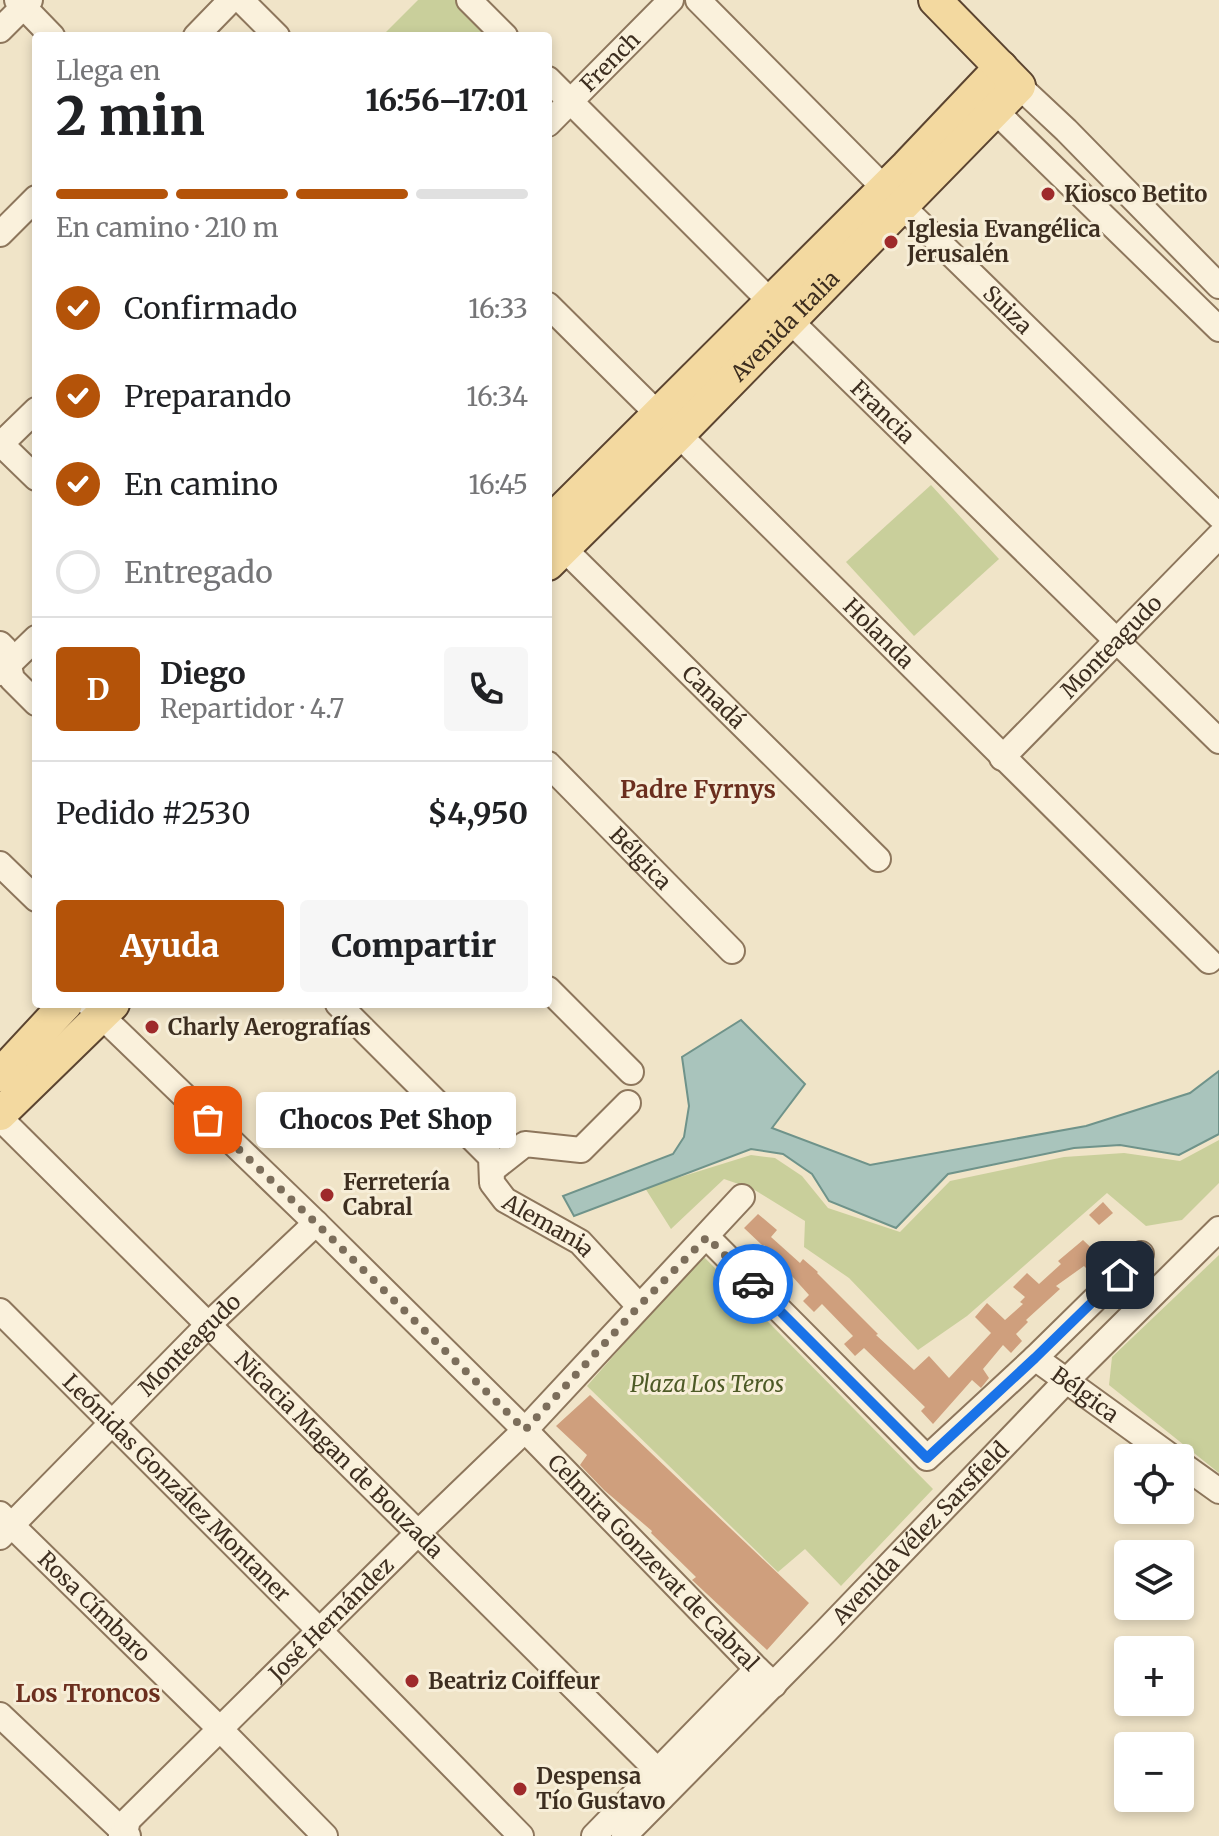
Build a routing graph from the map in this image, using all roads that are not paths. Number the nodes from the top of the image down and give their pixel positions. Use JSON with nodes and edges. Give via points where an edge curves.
{"nodes":[{"id":1,"x":231,"y":0,"type":"edge"},
{"id":2,"x":241,"y":0,"type":"edge"},
{"id":3,"x":469,"y":0,"type":"edge"},
{"id":4,"x":671,"y":0,"type":"edge"},
{"id":5,"x":698,"y":0,"type":"edge"},
{"id":6,"x":935,"y":0,"type":"edge"},
{"id":7,"x":24,"y":2,"type":"edge"},
{"id":8,"x":0,"y":30,"type":"edge"},
{"id":9,"x":49,"y":32,"type":"edge"},
{"id":10,"x":200,"y":32,"type":"edge"},
{"id":11,"x":273,"y":32,"type":"edge"},
{"id":12,"x":501,"y":32,"type":"edge"},
{"id":13,"x":1010,"y":76,"type":"junction"},
{"id":14,"x":552,"y":83,"type":"edge"},
{"id":15,"x":571,"y":101,"type":"junction"},
{"id":16,"x":986,"y":102,"type":"junction"},
{"id":17,"x":552,"y":120,"type":"edge"},
{"id":18,"x":893,"y":197,"type":"junction"},
{"id":19,"x":32,"y":202,"type":"edge"},
{"id":20,"x":0,"y":234,"type":"edge"},
{"id":21,"x":1219,"y":286,"type":"edge"},
{"id":22,"x":552,"y":309,"type":"edge"},
{"id":23,"x":780,"y":310,"type":"junction"},
{"id":24,"x":1219,"y":329,"type":"edge"},
{"id":25,"x":32,"y":414,"type":"edge"},
{"id":26,"x":669,"y":424,"type":"junction"},
{"id":27,"x":1,"y":444,"type":"edge"},
{"id":28,"x":32,"y":474,"type":"edge"},
{"id":29,"x":1219,"y":516,"type":"edge"},
{"id":30,"x":1219,"y":536,"type":"edge"},
{"id":31,"x":552,"y":543,"type":"edge"},
{"id":32,"x":32,"y":641,"type":"edge"},
{"id":33,"x":1117,"y":641,"type":"junction"},
{"id":34,"x":3,"y":661,"type":"edge"},
{"id":35,"x":32,"y":699,"type":"edge"},
{"id":36,"x":1219,"y":741,"type":"edge"},
{"id":37,"x":1002,"y":758,"type":"junction"},
{"id":38,"x":552,"y":768,"type":"edge"},
{"id":39,"x":878,"y":859,"type":"dead end"},
{"id":40,"x":0,"y":864,"type":"edge"},
{"id":41,"x":32,"y":895,"type":"edge"},
{"id":42,"x":732,"y":951,"type":"dead end"},
{"id":43,"x":1209,"y":961,"type":"dead end"},
{"id":44,"x":552,"y":993,"type":"edge"},
{"id":45,"x":62,"y":1008,"type":"edge"},
{"id":46,"x":101,"y":1008,"type":"edge"},
{"id":47,"x":342,"y":1008,"type":"edge"},
{"id":48,"x":631,"y":1072,"type":"dead end"},
{"id":49,"x":0,"y":1075,"type":"edge"},
{"id":50,"x":628,"y":1103,"type":"dead end"},
{"id":51,"x":0,"y":1116,"type":"edge"},
{"id":52,"x":492,"y":1170,"type":"junction"},
{"id":53,"x":742,"y":1197,"type":"dead end"},
{"id":54,"x":316,"y":1223,"type":"junction"},
{"id":55,"x":1219,"y":1229,"type":"edge"},
{"id":56,"x":707,"y":1237,"type":"junction"},
{"id":57,"x":1141,"y":1254,"type":"dead end"},
{"id":58,"x":639,"y":1306,"type":"junction"},
{"id":59,"x":0,"y":1311,"type":"edge"},
{"id":60,"x":209,"y":1324,"type":"junction"},
{"id":61,"x":1035,"y":1358,"type":"junction"},
{"id":62,"x":1066,"y":1381,"type":"junction"},
{"id":63,"x":113,"y":1424,"type":"junction"},
{"id":64,"x":525,"y":1430,"type":"junction"},
{"id":65,"x":1154,"y":1444,"type":"edge"},
{"id":66,"x":1194,"y":1473,"type":"edge"},
{"id":67,"x":1219,"y":1491,"type":"edge"},
{"id":68,"x":4,"y":1526,"type":"edge"},
{"id":69,"x":418,"y":1533,"type":"junction"},
{"id":70,"x":320,"y":1631,"type":"junction"},
{"id":71,"x":765,"y":1677,"type":"junction"},
{"id":72,"x":0,"y":1715,"type":"edge"},
{"id":73,"x":219,"y":1728,"type":"junction"},
{"id":74,"x":657,"y":1770,"type":"junction"},
{"id":75,"x":661,"y":1798,"type":"junction"},
{"id":76,"x":125,"y":1835,"type":"edge"},
{"id":77,"x":325,"y":1836,"type":"edge"},
{"id":78,"x":521,"y":1836,"type":"edge"},
{"id":79,"x":594,"y":1836,"type":"edge"},
{"id":80,"x":624,"y":1836,"type":"edge"}],
"edges":[{"from":1,"to":10,"type":"street"},
{"from":2,"to":11,"type":"street"},
{"from":3,"to":12,"type":"street"},
{"from":4,"to":15,"type":"street","name":"French"},
{"from":5,"to":18,"type":"street","name":"Suiza"},
{"from":6,"to":13,"type":"main road"},
{"from":7,"to":8,"type":"street"},
{"from":7,"to":9,"type":"street"},
{"from":13,"to":16,"type":"main road","name":"Avenida Italia"},
{"from":13,"to":21,"type":"street"},
{"from":14,"to":15,"type":"street","name":"Francia"},
{"from":15,"to":17,"type":"street","name":"French"},
{"from":15,"to":23,"type":"street","name":"Francia"},
{"from":16,"to":18,"type":"main road","name":"Avenida Italia"},
{"from":16,"to":24,"type":"street"},
{"from":18,"to":23,"type":"main road","name":"Avenida Italia"},
{"from":18,"to":29,"type":"street","name":"Suiza"},
{"from":19,"to":20,"type":"street"},
{"from":22,"to":26,"type":"street","name":"Holanda"},
{"from":23,"to":26,"type":"main road","name":"Avenida Italia"},
{"from":23,"to":33,"type":"street","name":"Francia"},
{"from":25,"to":27,"type":"street"},
{"from":26,"to":31,"type":"main road","name":"Avenida Italia"},
{"from":26,"to":37,"type":"street","name":"Holanda"},
{"from":27,"to":28,"type":"street"},
{"from":30,"to":33,"type":"street","name":"Monteagudo"},
{"from":31,"to":39,"type":"street","name":"Canadá"},
{"from":32,"to":34,"type":"street"},
{"from":33,"to":36,"type":"street","name":"Francia"},
{"from":33,"to":37,"type":"street","name":"Monteagudo"},
{"from":34,"to":35,"type":"street"},
{"from":37,"to":43,"type":"street","name":"Holanda"},
{"from":38,"to":42,"type":"street","name":"Bélgica"},
{"from":40,"to":41,"type":"street"},
{"from":44,"to":48,"type":"street"},
{"from":45,"to":49,"type":"main road"},
{"from":46,"to":51,"type":"main road"},
{"from":46,"to":54,"type":"street","name":"Celmira Gonzevat de Cabral"},
{"from":47,"to":52,"type":"street","name":"Alemania","via":[[491,1157]]},
{"from":50,"to":52,"type":"street","via":[[581,1150],[525,1144]]},
{"from":51,"to":60,"type":"street","name":"Nicacia Magan de Bouzada"},
{"from":52,"to":58,"type":"street","name":"Alemania","via":[[492,1183],[505,1200],[580,1242]]},
{"from":53,"to":56,"type":"street","name":"José Hernández"},
{"from":54,"to":60,"type":"street","name":"Monteagudo"},
{"from":54,"to":64,"type":"street","name":"Celmira Gonzevat de Cabral"},
{"from":55,"to":62,"type":"street","name":"Avenida Vélez Sarsfield"},
{"from":56,"to":58,"type":"street","name":"José Hernández"},
{"from":56,"to":61,"type":"street","name":"Avenida Vélez Sarsfield","via":[[927,1458]]},
{"from":57,"to":61,"type":"street","name":"Avenida Vélez Sarsfield"},
{"from":58,"to":64,"type":"street","name":"José Hernández"},
{"from":59,"to":63,"type":"street","name":"Leónidas González Montaner"},
{"from":60,"to":63,"type":"street","name":"Monteagudo"},
{"from":60,"to":69,"type":"street","name":"Nicacia Magan de Bouzada"},
{"from":61,"to":62,"type":"street","name":"Bélgica"},
{"from":62,"to":65,"type":"street","name":"Bélgica"},
{"from":62,"to":71,"type":"street","name":"Avenida Vélez Sarsfield"},
{"from":63,"to":68,"type":"street","name":"Monteagudo"},
{"from":63,"to":70,"type":"street","name":"Leónidas González Montaner"},
{"from":64,"to":69,"type":"street","name":"José Hernández"},
{"from":64,"to":71,"type":"street","name":"Celmira Gonzevat de Cabral"},
{"from":66,"to":67,"type":"street"},
{"from":68,"to":73,"type":"street","name":"Rosa Címbaro"},
{"from":69,"to":70,"type":"street","name":"José Hernández"},
{"from":69,"to":74,"type":"street","name":"Nicacia Magan de Bouzada"},
{"from":70,"to":73,"type":"street","name":"José Hernández"},
{"from":70,"to":78,"type":"street","name":"Leónidas González Montaner"},
{"from":71,"to":74,"type":"street","name":"Avenida Vélez Sarsfield"},
{"from":71,"to":75,"type":"street","name":"Avenida Vélez Sarsfield"},
{"from":72,"to":76,"type":"street"},
{"from":73,"to":76,"type":"street","name":"José Hernández","via":[[128,1820]]},
{"from":73,"to":77,"type":"street","name":"Rosa Címbaro"},
{"from":74,"to":75,"type":"street","via":[[655,1787]]},
{"from":74,"to":79,"type":"street","name":"Avenida Vélez Sarsfield"},
{"from":75,"to":80,"type":"street","name":"Avenida Vélez Sarsfield"}]}
